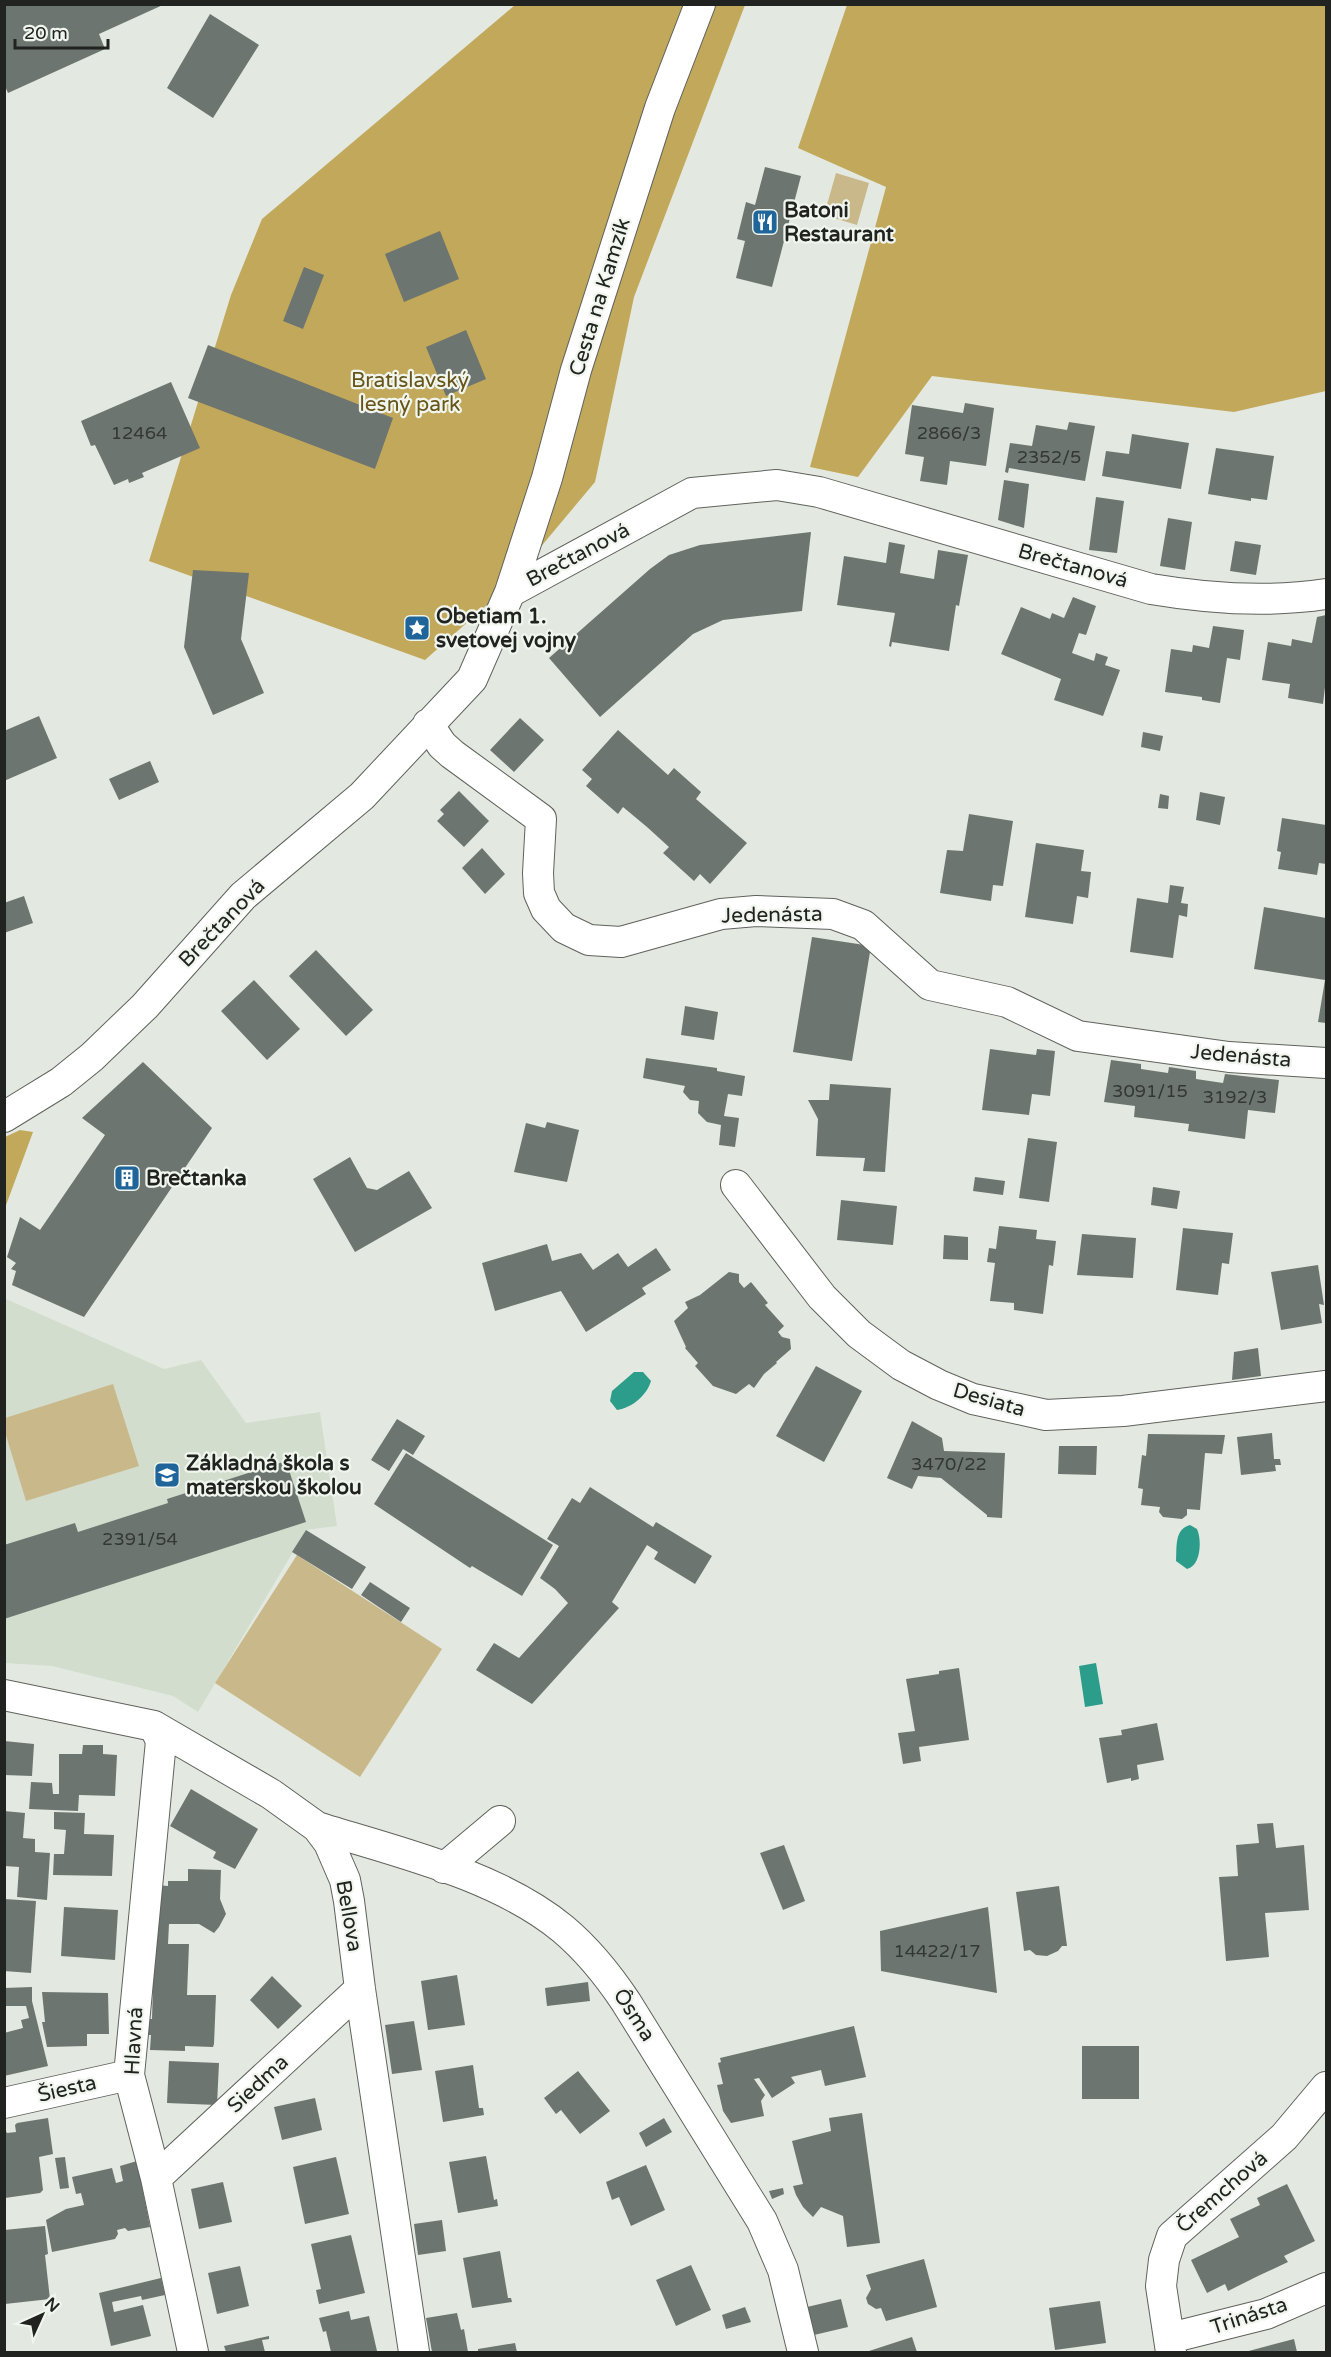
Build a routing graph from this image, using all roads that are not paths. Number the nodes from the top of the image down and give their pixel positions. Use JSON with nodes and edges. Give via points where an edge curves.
{"nodes":[{"id":1,"x":700,"y":4,"type":"edge"},
{"id":2,"x":510,"y":592,"type":"junction"},
{"id":3,"x":1326,"y":594,"type":"edge"},
{"id":4,"x":428,"y":724,"type":"junction"},
{"id":5,"x":1326,"y":1063,"type":"edge"},
{"id":6,"x":4,"y":1117,"type":"edge"},
{"id":7,"x":736,"y":1185,"type":"dead end"},
{"id":8,"x":1326,"y":1386,"type":"edge"},
{"id":9,"x":4,"y":1695,"type":"edge"},
{"id":10,"x":154,"y":1726,"type":"junction"},
{"id":11,"x":500,"y":1821,"type":"dead end"},
{"id":12,"x":317,"y":1827,"type":"junction"},
{"id":13,"x":457,"y":1872,"type":"junction"},
{"id":14,"x":360,"y":1989,"type":"junction"},
{"id":15,"x":129,"y":2075,"type":"junction"},
{"id":16,"x":1326,"y":2087,"type":"edge"},
{"id":17,"x":4,"y":2103,"type":"edge"},
{"id":18,"x":156,"y":2178,"type":"junction"},
{"id":19,"x":1326,"y":2288,"type":"edge"},
{"id":20,"x":1170,"y":2345,"type":"edge"},
{"id":21,"x":193,"y":2352,"type":"edge"},
{"id":22,"x":414,"y":2352,"type":"edge"},
{"id":23,"x":803,"y":2352,"type":"edge"}],
"edges":[{"from":1,"to":2,"type":"street","name":"Cesta na Kamzík","via":[[656,120]]},
{"from":2,"to":3,"type":"street","name":"Brečtanová","via":[[692,493],[777,485],[819,492],[1151,589],[1253,600]]},
{"from":2,"to":4,"type":"street","name":"Brečtanová","via":[[472,679]]},
{"from":4,"to":5,"type":"street","name":"Jedenásta","via":[[452,754],[541,819],[539,893],[551,915],[579,937],[621,942],[721,914],[833,914],[863,925],[930,985],[1006,1002],[1078,1036],[1229,1057]]},
{"from":4,"to":6,"type":"street","name":"Brečtanová","via":[[362,796],[243,896],[145,1006],[92,1057],[61,1082]]},
{"from":7,"to":8,"type":"street","name":"Desiata","via":[[822,1298],[859,1334],[901,1365],[973,1399],[1046,1415],[1123,1411]]},
{"from":9,"to":10,"type":"street","name":"Bellova"},
{"from":10,"to":12,"type":"street","name":"Bellova","via":[[271,1794]]},
{"from":10,"to":15,"type":"street","name":"Hlavná","via":[[161,1741]]},
{"from":11,"to":13,"type":"street"},
{"from":12,"to":13,"type":"street","name":"Ôsma"},
{"from":12,"to":14,"type":"street","name":"Bellova","via":[[345,1880]]},
{"from":13,"to":23,"type":"street","name":"Ôsma","via":[[526,1905],[561,1928],[601,1967],[762,2221],[783,2270]]},
{"from":14,"to":18,"type":"street","name":"Siedma"},
{"from":14,"to":22,"type":"street","name":"Bellova"},
{"from":15,"to":17,"type":"street","name":"Šiesta"},
{"from":15,"to":18,"type":"street","name":"Hlavná"},
{"from":16,"to":20,"type":"street","name":"Čremchová","via":[[1284,2137],[1172,2236],[1161,2286]]},
{"from":18,"to":21,"type":"street","name":"Hlavná"},
{"from":19,"to":20,"type":"street","name":"Trinásta","via":[[1266,2314],[1200,2332]]}]}
